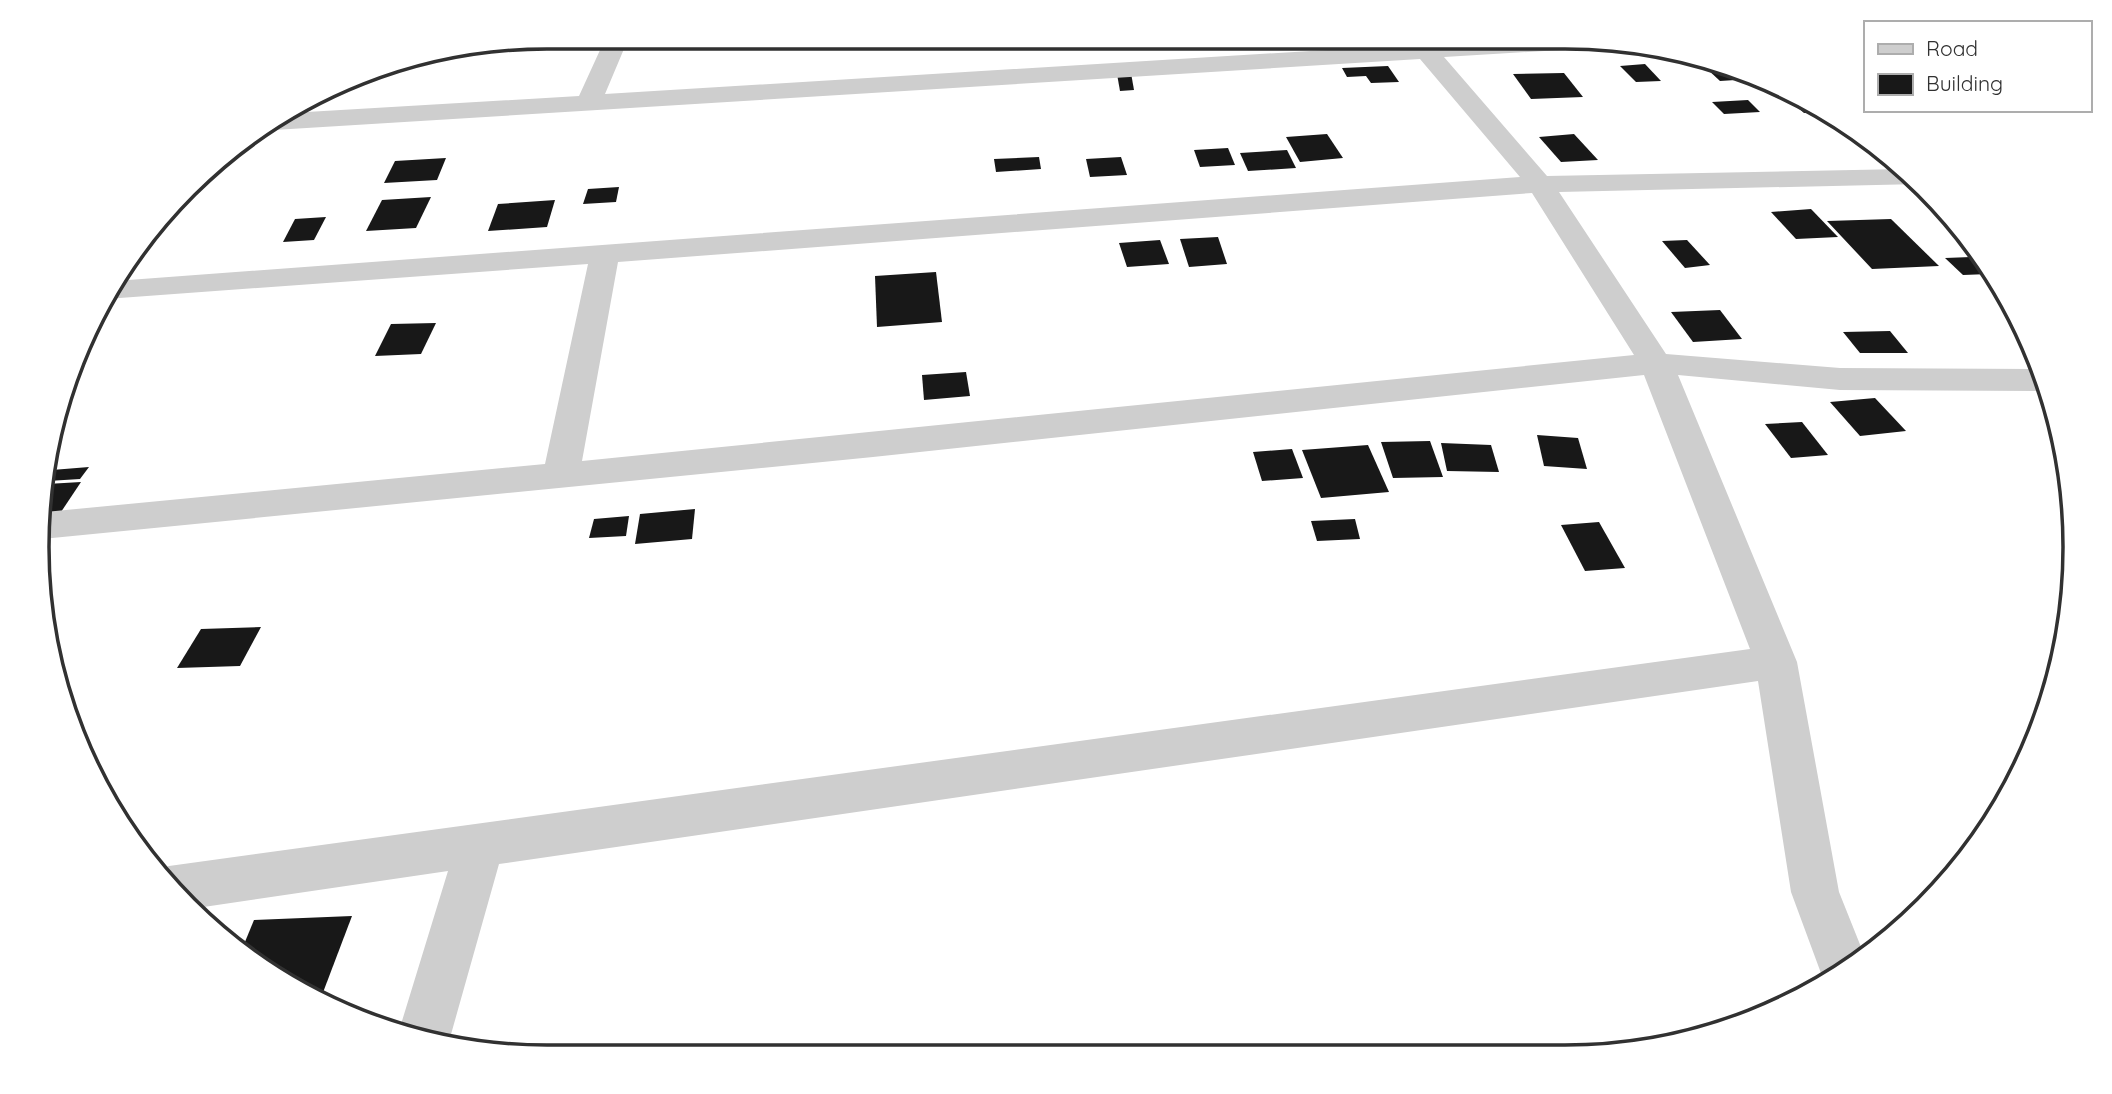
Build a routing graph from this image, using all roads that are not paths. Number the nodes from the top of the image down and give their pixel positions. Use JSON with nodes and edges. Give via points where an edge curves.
{"nodes":[{"id":1,"x":612,"y":49,"type":"edge"},
{"id":2,"x":1335,"y":49,"type":"edge"},
{"id":3,"x":1424,"y":49,"type":"edge"},
{"id":4,"x":589,"y":102,"type":"junction"},
{"id":5,"x":290,"y":121,"type":"edge"},
{"id":6,"x":1898,"y":177,"type":"edge"},
{"id":7,"x":1540,"y":184,"type":"junction"},
{"id":8,"x":605,"y":254,"type":"junction"},
{"id":9,"x":121,"y":290,"type":"edge"},
{"id":10,"x":1656,"y":363,"type":"junction"},
{"id":11,"x":2034,"y":380,"type":"edge"},
{"id":12,"x":561,"y":475,"type":"junction"},
{"id":13,"x":50,"y":525,"type":"edge"},
{"id":14,"x":1776,"y":662,"type":"junction"},
{"id":15,"x":480,"y":845,"type":"junction"},
{"id":16,"x":184,"y":887,"type":"edge"},
{"id":17,"x":1842,"y":961,"type":"edge"},
{"id":18,"x":426,"y":1030,"type":"edge"}],
"edges":[{"from":1,"to":4,"type":"street"},
{"from":2,"to":4,"type":"street"},
{"from":3,"to":7,"type":"street"},
{"from":4,"to":5,"type":"street"},
{"from":6,"to":7,"type":"street"},
{"from":7,"to":8,"type":"street"},
{"from":7,"to":10,"type":"street"},
{"from":8,"to":9,"type":"street"},
{"from":8,"to":12,"type":"street"},
{"from":10,"to":11,"type":"street","via":[[1840,379]]},
{"from":10,"to":12,"type":"street"},
{"from":10,"to":14,"type":"street"},
{"from":12,"to":13,"type":"street"},
{"from":14,"to":15,"type":"street"},
{"from":14,"to":17,"type":"street","via":[[1815,892]]},
{"from":15,"to":16,"type":"street"},
{"from":15,"to":18,"type":"street"}]}
